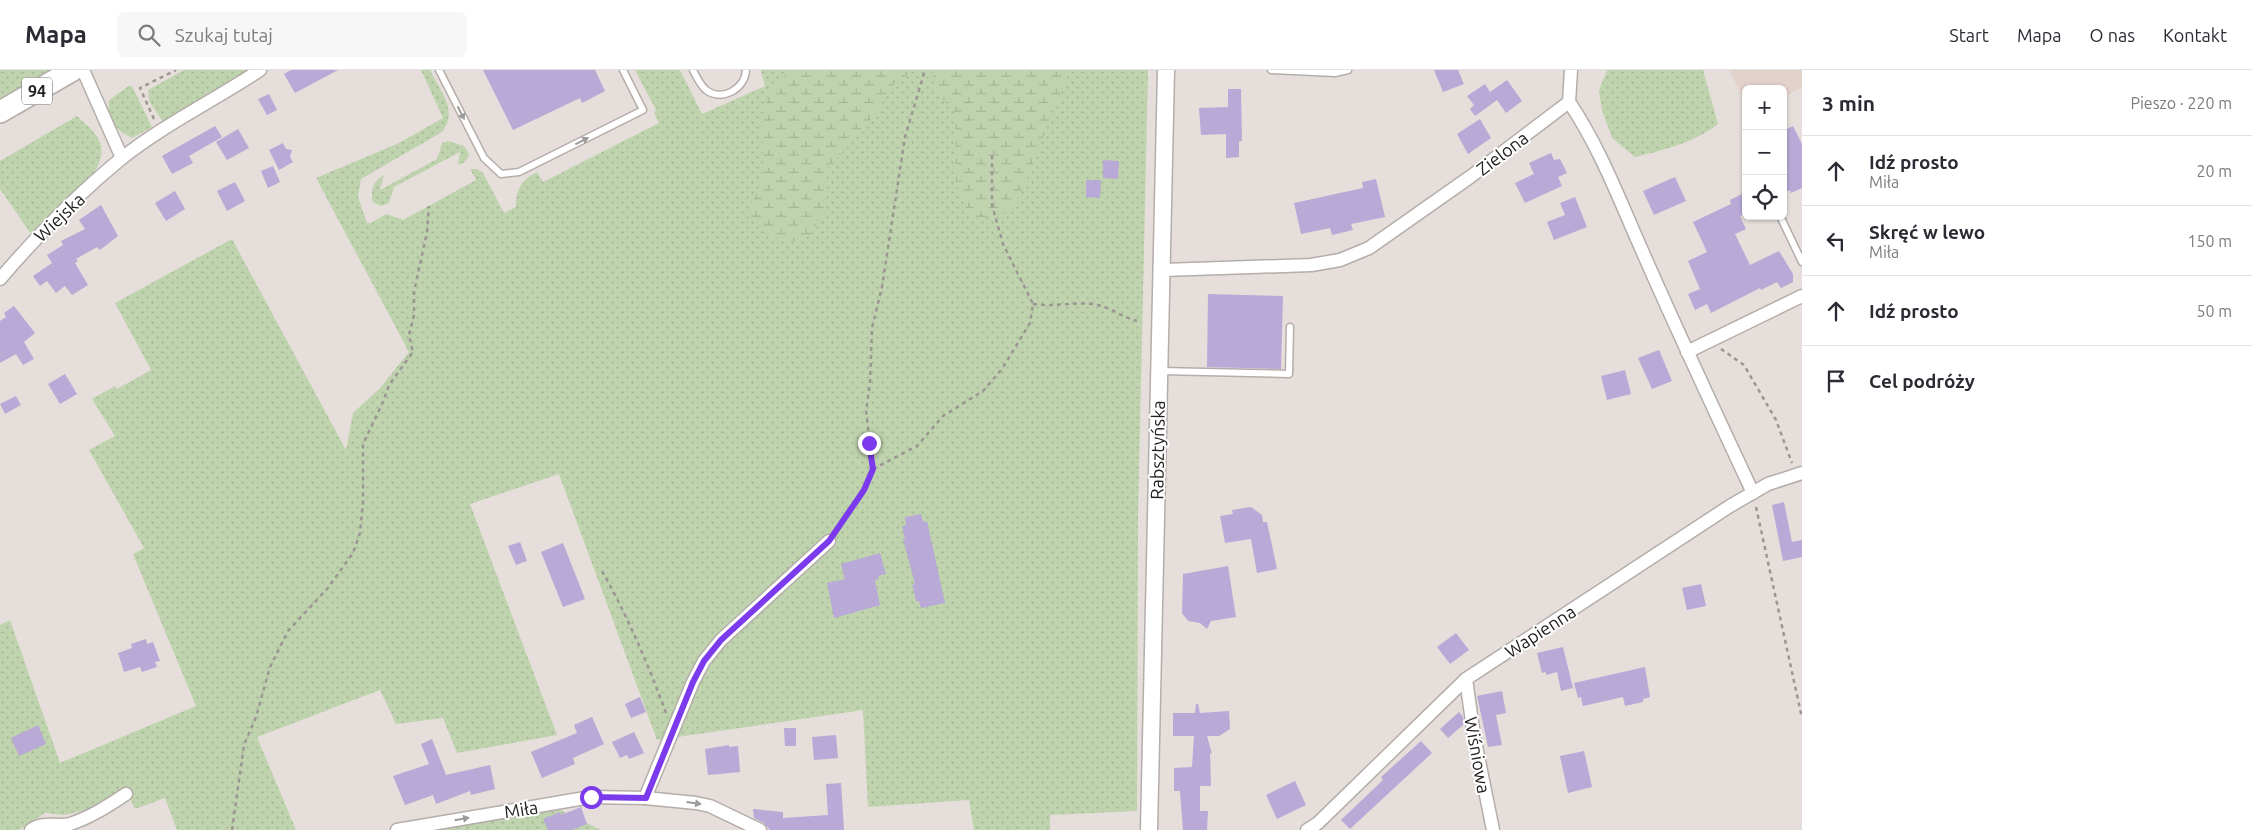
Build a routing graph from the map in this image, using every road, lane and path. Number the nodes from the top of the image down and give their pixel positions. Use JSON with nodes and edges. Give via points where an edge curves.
{"nodes":[{"id":1,"x":73,"y":70,"type":"edge"},
{"id":2,"x":83,"y":70,"type":"edge"},
{"id":3,"x":176,"y":70,"type":"edge"},
{"id":4,"x":260,"y":70,"type":"edge"},
{"id":5,"x":439,"y":70,"type":"edge"},
{"id":6,"x":623,"y":70,"type":"edge"},
{"id":7,"x":693,"y":70,"type":"edge"},
{"id":8,"x":746,"y":70,"type":"edge"},
{"id":9,"x":925,"y":70,"type":"edge"},
{"id":10,"x":1166,"y":70,"type":"edge"},
{"id":11,"x":1271,"y":70,"type":"edge"},
{"id":12,"x":1348,"y":70,"type":"edge"},
{"id":13,"x":1571,"y":70,"type":"edge"},
{"id":14,"x":1569,"y":102,"type":"junction"},
{"id":15,"x":0,"y":112,"type":"edge"},
{"id":16,"x":160,"y":131,"type":"junction"},
{"id":17,"x":992,"y":154,"type":"dead end"},
{"id":18,"x":122,"y":158,"type":"junction"},
{"id":19,"x":429,"y":206,"type":"dead end"},
{"id":20,"x":1782,"y":220,"type":"edge"},
{"id":21,"x":1802,"y":262,"type":"edge"},
{"id":22,"x":1163,"y":270,"type":"junction"},
{"id":23,"x":0,"y":279,"type":"edge"},
{"id":24,"x":1802,"y":296,"type":"edge"},
{"id":25,"x":1033,"y":304,"type":"junction"},
{"id":26,"x":1137,"y":321,"type":"dead end"},
{"id":27,"x":1290,"y":327,"type":"dead end"},
{"id":28,"x":1710,"y":341,"type":"junction"},
{"id":29,"x":1687,"y":352,"type":"junction"},
{"id":30,"x":1159,"y":371,"type":"junction"},
{"id":31,"x":873,"y":469,"type":"junction"},
{"id":32,"x":1799,"y":474,"type":"edge"},
{"id":33,"x":1753,"y":493,"type":"junction"},
{"id":34,"x":829,"y":541,"type":"joint"},
{"id":35,"x":602,"y":571,"type":"dead end"},
{"id":36,"x":1466,"y":679,"type":"junction"},
{"id":37,"x":1802,"y":718,"type":"edge"},
{"id":38,"x":673,"y":731,"type":"junction"},
{"id":39,"x":126,"y":794,"type":"dead end"},
{"id":40,"x":646,"y":798,"type":"junction"},
{"id":41,"x":32,"y":830,"type":"edge"},
{"id":42,"x":232,"y":830,"type":"edge"},
{"id":43,"x":397,"y":830,"type":"edge"},
{"id":44,"x":760,"y":830,"type":"edge"},
{"id":45,"x":1150,"y":830,"type":"edge"},
{"id":46,"x":1307,"y":830,"type":"edge"},
{"id":47,"x":1493,"y":830,"type":"edge"}],
"edges":[{"from":1,"to":15,"type":"main road","number":"94"},
{"from":2,"to":18,"type":"street"},
{"from":3,"to":16,"type":"path","via":[[140,88]]},
{"from":4,"to":16,"type":"street","name":"Wiejska"},
{"from":5,"to":6,"type":"lane","one_way":true,"via":[[484,158],[500,174],[519,172],[643,110]]},
{"from":7,"to":8,"type":"lane","via":[[705,89],[715,95],[728,94],[738,88]]},
{"from":9,"to":31,"type":"path","via":[[905,137],[884,278],[872,328],[866,412]]},
{"from":10,"to":22,"type":"street","name":"Rabsztyńska"},
{"from":11,"to":12,"type":"lane","via":[[1335,73]]},
{"from":13,"to":14,"type":"street"},
{"from":14,"to":22,"type":"street","name":"Zielona","via":[[1369,248],[1340,260],[1289,267]]},
{"from":14,"to":29,"type":"street","via":[[1602,160]]},
{"from":16,"to":18,"type":"street","name":"Wiejska"},
{"from":17,"to":25,"type":"path","via":[[992,205],[1003,244]]},
{"from":18,"to":23,"type":"street","name":"Wiejska","via":[[34,240]]},
{"from":19,"to":42,"type":"path","via":[[409,335],[413,352],[389,385],[363,444],[360,533],[342,571],[288,631],[278,648],[244,745]]},
{"from":20,"to":21,"type":"lane"},
{"from":22,"to":30,"type":"street","name":"Rabsztyńska"},
{"from":24,"to":28,"type":"street"},
{"from":25,"to":26,"type":"path","via":[[1093,304]]},
{"from":25,"to":31,"type":"path","via":[[1030,323],[1021,340],[983,391],[943,416],[916,446]]},
{"from":27,"to":30,"type":"lane","via":[[1289,374]]},
{"from":28,"to":29,"type":"street"},
{"from":28,"to":32,"type":"path","via":[[1744,365],[1776,420]]},
{"from":29,"to":33,"type":"street"},
{"from":30,"to":45,"type":"street","name":"Rabsztyńska"},
{"from":31,"to":34,"type":"path","via":[[864,490]]},
{"from":32,"to":33,"type":"street","name":"Wapienna","via":[[1768,484]]},
{"from":33,"to":36,"type":"street","name":"Wapienna"},
{"from":33,"to":37,"type":"path"},
{"from":34,"to":38,"type":"street","via":[[721,640],[704,661]]},
{"from":35,"to":38,"type":"path","via":[[647,660]]},
{"from":36,"to":46,"type":"street","name":"Wapienna"},
{"from":36,"to":47,"type":"street","name":"Wiśniowa"},
{"from":38,"to":40,"type":"street"},
{"from":39,"to":41,"type":"street","via":[[92,816],[67,824],[40,824]]},
{"from":43,"to":40,"type":"street","name":"Miła","one_way":true,"via":[[591,797]]},
{"from":40,"to":44,"type":"street","name":"Miła","one_way":true,"via":[[710,806]]}]}
